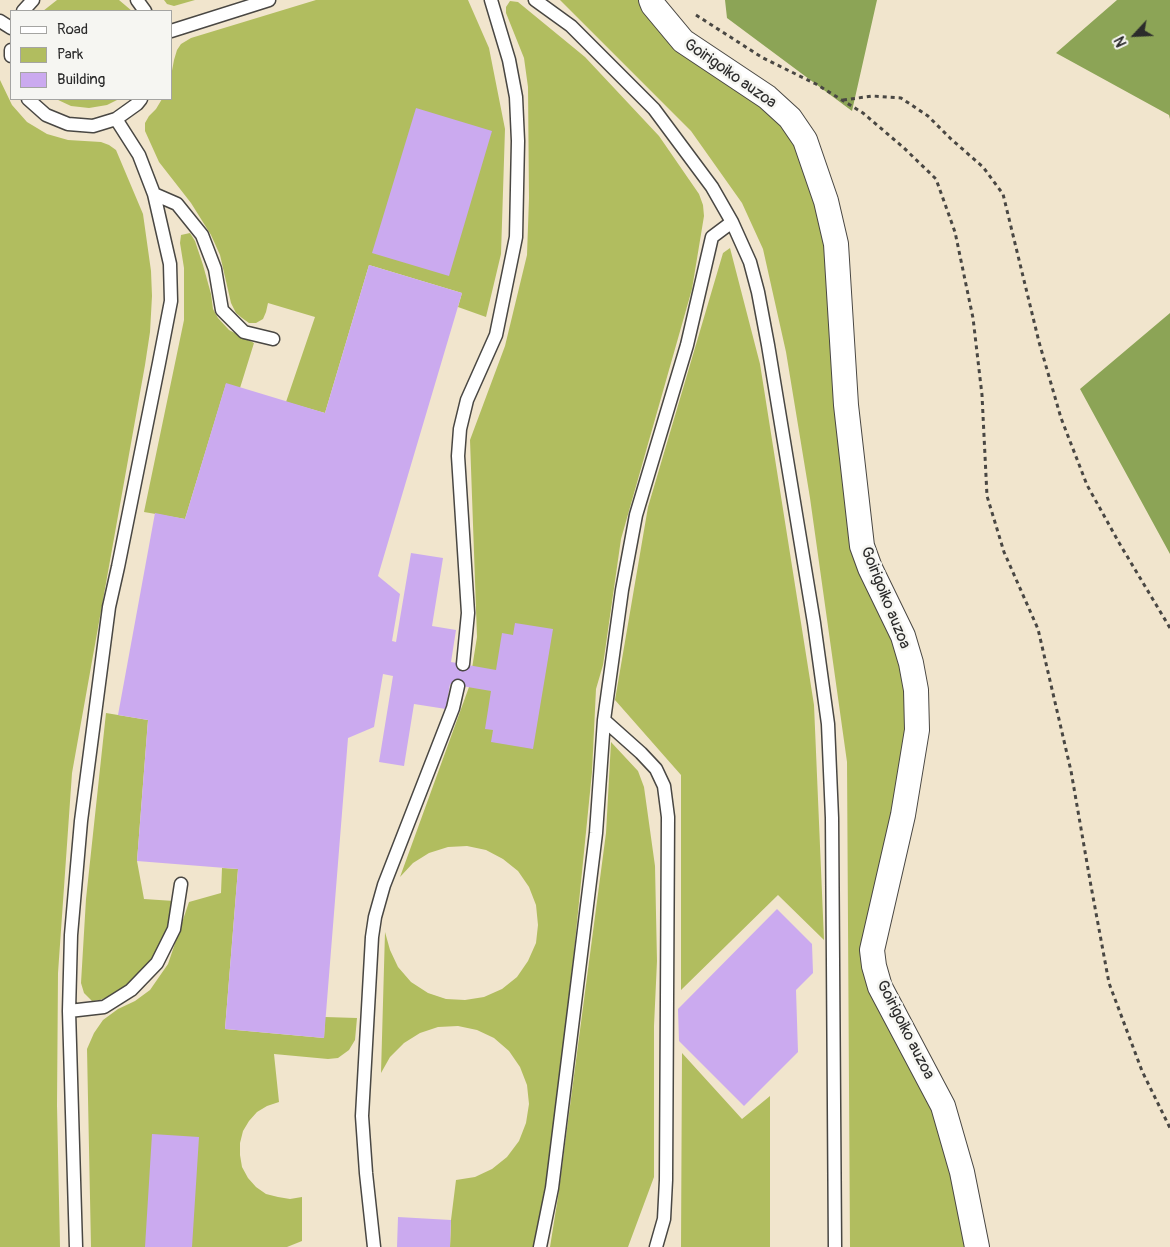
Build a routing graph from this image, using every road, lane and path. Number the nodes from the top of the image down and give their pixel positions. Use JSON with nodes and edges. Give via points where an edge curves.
{"nodes":[{"id":1,"x":33,"y":0,"type":"edge"},
{"id":2,"x":136,"y":0,"type":"edge"},
{"id":3,"x":269,"y":0,"type":"edge"},
{"id":4,"x":491,"y":0,"type":"edge"},
{"id":5,"x":535,"y":0,"type":"edge"},
{"id":6,"x":651,"y":0,"type":"edge"},
{"id":7,"x":24,"y":10,"type":"edge"},
{"id":8,"x":144,"y":10,"type":"edge"},
{"id":9,"x":690,"y":11,"type":"dead end"},
{"id":10,"x":172,"y":31,"type":"edge"},
{"id":11,"x":29,"y":100,"type":"edge"},
{"id":12,"x":140,"y":100,"type":"edge"},
{"id":13,"x":842,"y":100,"type":"junction"},
{"id":14,"x":116,"y":119,"type":"junction"},
{"id":15,"x":154,"y":194,"type":"junction"},
{"id":16,"x":732,"y":222,"type":"junction"},
{"id":17,"x":272,"y":339,"type":"dead end"},
{"id":18,"x":1170,"y":628,"type":"edge"},
{"id":19,"x":463,"y":664,"type":"dead end"},
{"id":20,"x":458,"y":686,"type":"dead end"},
{"id":21,"x":604,"y":720,"type":"junction"},
{"id":22,"x":181,"y":884,"type":"dead end"},
{"id":23,"x":69,"y":1011,"type":"junction"},
{"id":24,"x":1170,"y":1128,"type":"edge"},
{"id":25,"x":76,"y":1247,"type":"edge"},
{"id":26,"x":374,"y":1247,"type":"edge"},
{"id":27,"x":540,"y":1247,"type":"edge"},
{"id":28,"x":656,"y":1247,"type":"edge"},
{"id":29,"x":835,"y":1247,"type":"edge"},
{"id":30,"x":977,"y":1247,"type":"edge"}],
"edges":[{"from":1,"to":7,"type":"lane"},
{"from":2,"to":8,"type":"lane"},
{"from":3,"to":10,"type":"lane"},
{"from":4,"to":19,"type":"lane","via":[[516,97],[516,237],[496,335],[467,400],[460,429],[458,456],[468,613]]},
{"from":5,"to":16,"type":"lane","via":[[571,26],[654,110],[712,188]]},
{"from":6,"to":30,"type":"street","name":"Goirigoiko auzoa","via":[[683,41],[767,97],[790,118],[805,140],[826,201],[836,244],[846,405],[862,546],[903,636],[916,690],[917,730],[903,815],[872,950],[874,966],[880,987],[943,1106],[962,1172]]},
{"from":9,"to":13,"type":"path","via":[[763,58]]},
{"from":11,"to":14,"type":"lane","via":[[46,115],[68,124],[93,126]]},
{"from":12,"to":14,"type":"lane"},
{"from":13,"to":18,"type":"path","via":[[874,96],[901,98],[928,116],[983,167],[1003,194],[1060,418],[1087,486]]},
{"from":13,"to":24,"type":"path","via":[[863,113],[936,179],[955,232],[981,386],[987,496],[1004,552],[1038,629],[1071,771],[1109,984],[1142,1071]]},
{"from":14,"to":15,"type":"lane","via":[[140,155]]},
{"from":15,"to":17,"type":"lane","via":[[177,204],[202,235],[216,268],[222,310],[244,332]]},
{"from":15,"to":23,"type":"lane","via":[[170,264],[170,301],[108,607],[81,820],[71,935]]},
{"from":16,"to":21,"type":"lane","via":[[712,237],[687,345],[636,515]]},
{"from":16,"to":29,"type":"lane","via":[[750,262],[758,292],[813,613],[828,724],[832,818]]},
{"from":20,"to":26,"type":"lane","via":[[453,708],[384,885],[372,937],[362,1116]]},
{"from":21,"to":27,"type":"lane","via":[[594,843],[552,1188]]},
{"from":21,"to":28,"type":"lane","via":[[656,769],[664,786],[668,817],[666,1180],[664,1220]]},
{"from":22,"to":23,"type":"lane","via":[[174,929],[157,963],[130,990],[104,1007]]},
{"from":23,"to":25,"type":"lane"}]}
